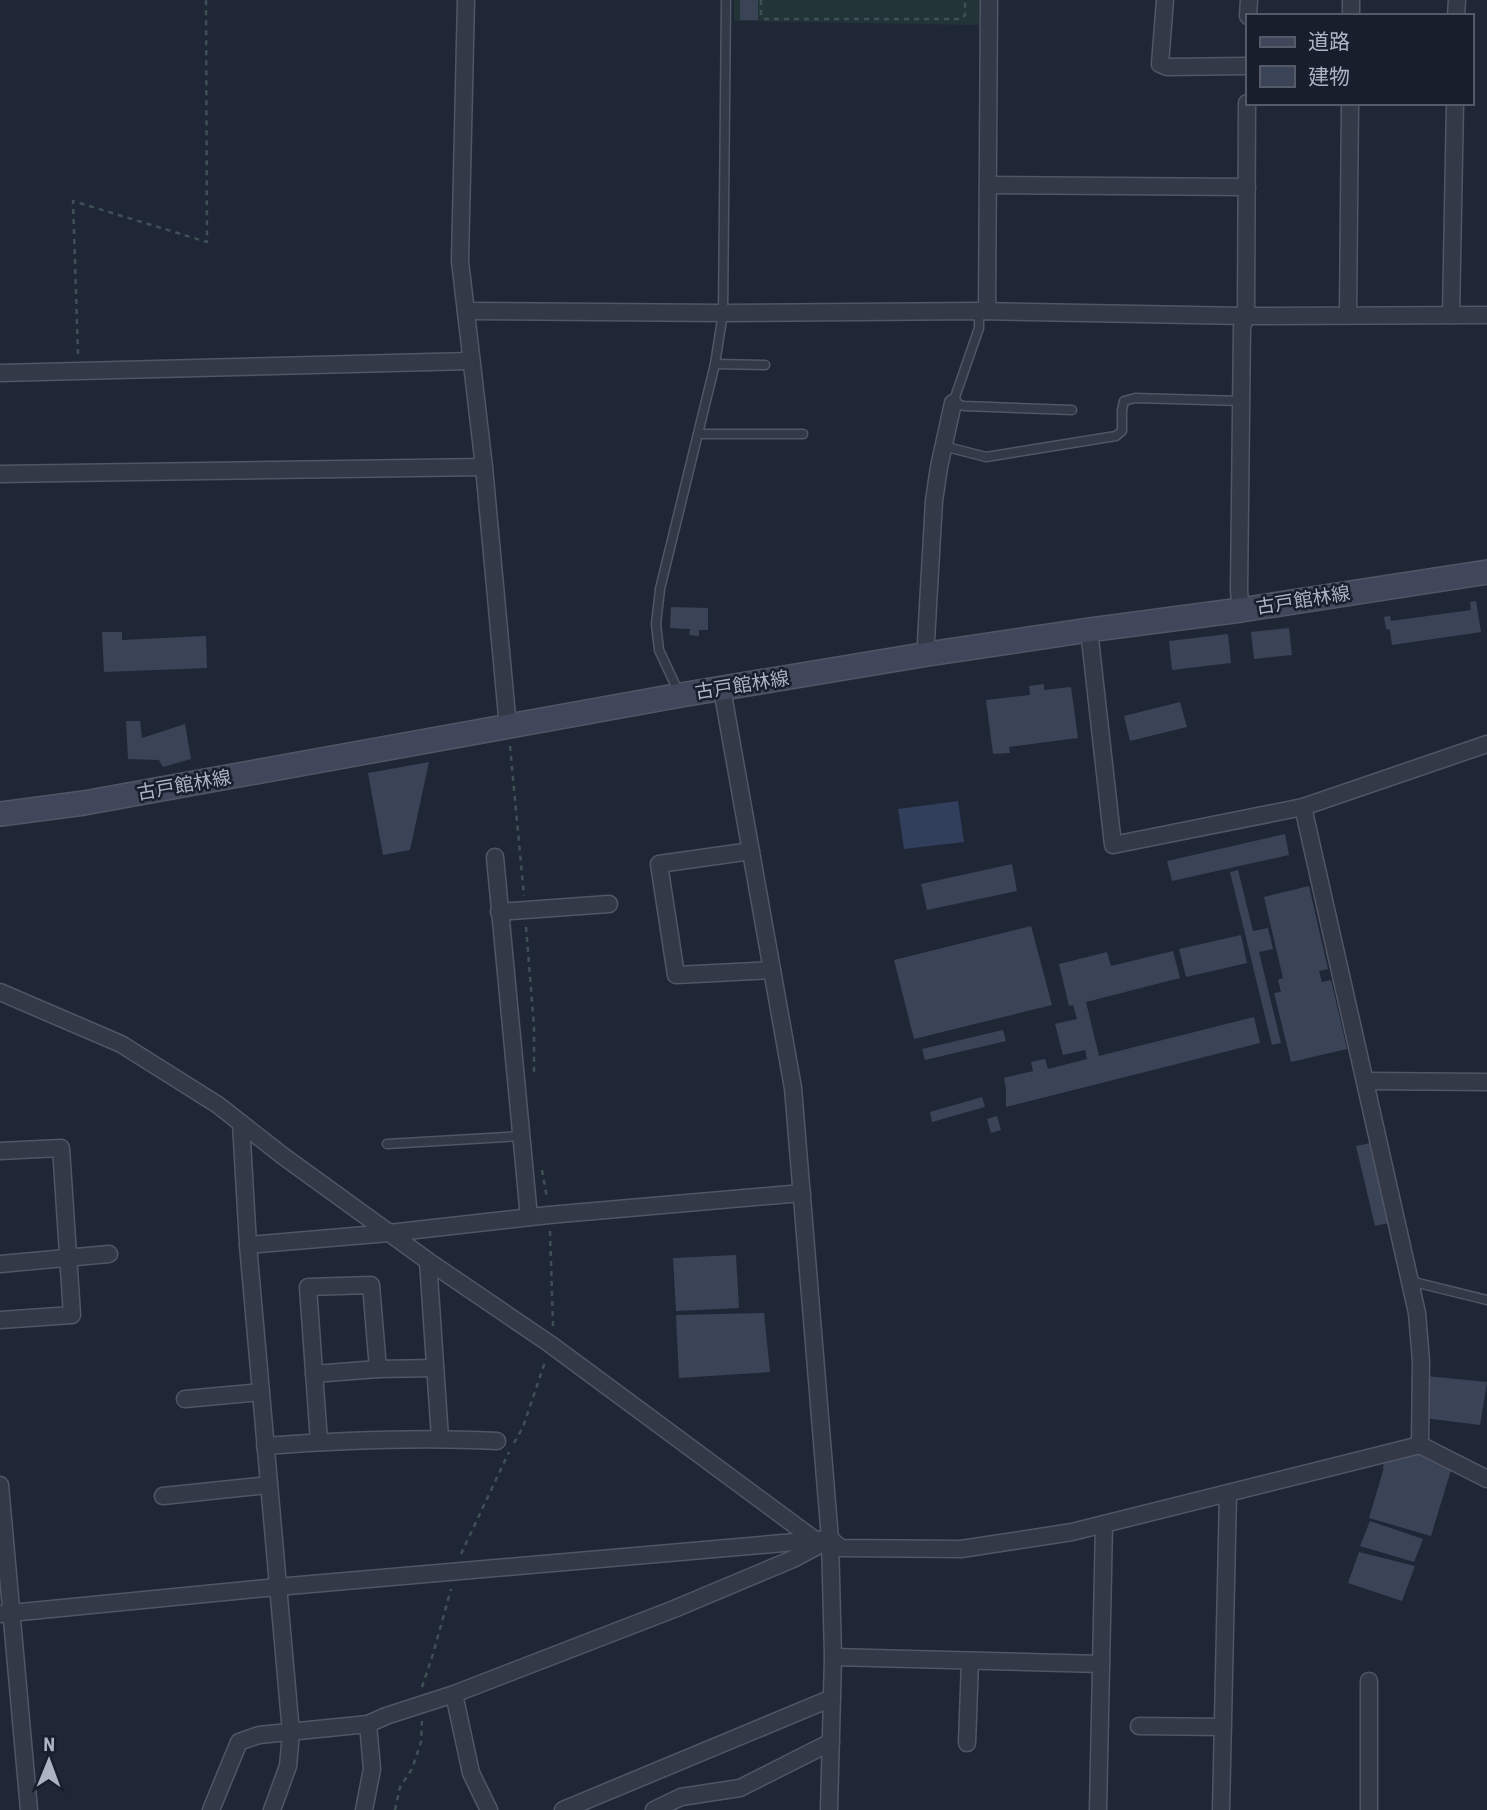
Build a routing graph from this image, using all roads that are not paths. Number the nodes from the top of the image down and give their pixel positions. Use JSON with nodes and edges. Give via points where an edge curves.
{"nodes":[{"id":1,"x":466,"y":0,"type":"edge"},
{"id":2,"x":726,"y":0,"type":"edge"},
{"id":3,"x":989,"y":0,"type":"edge"},
{"id":4,"x":1165,"y":0,"type":"edge"},
{"id":5,"x":1246,"y":66,"type":"edge"},
{"id":6,"x":1247,"y":105,"type":"edge"},
{"id":7,"x":1350,"y":105,"type":"edge"},
{"id":8,"x":1455,"y":105,"type":"edge"},
{"id":9,"x":988,"y":185,"type":"junction"},
{"id":10,"x":1247,"y":187,"type":"junction"},
{"id":11,"x":466,"y":311,"type":"junction"},
{"id":12,"x":983,"y":311,"type":"junction"},
{"id":13,"x":723,"y":313,"type":"junction"},
{"id":14,"x":1348,"y":315,"type":"junction"},
{"id":15,"x":1451,"y":315,"type":"junction"},
{"id":16,"x":1487,"y":315,"type":"edge"},
{"id":17,"x":1246,"y":316,"type":"junction"},
{"id":18,"x":470,"y":360,"type":"junction"},
{"id":19,"x":715,"y":364,"type":"junction"},
{"id":20,"x":765,"y":365,"type":"dead end"},
{"id":21,"x":0,"y":373,"type":"edge"},
{"id":22,"x":1242,"y":401,"type":"junction"},
{"id":23,"x":953,"y":403,"type":"junction"},
{"id":24,"x":1072,"y":410,"type":"dead end"},
{"id":25,"x":698,"y":434,"type":"junction"},
{"id":26,"x":803,"y":434,"type":"dead end"},
{"id":27,"x":943,"y":446,"type":"junction"},
{"id":28,"x":484,"y":467,"type":"junction"},
{"id":29,"x":0,"y":474,"type":"edge"},
{"id":30,"x":1487,"y":572,"type":"edge"},
{"id":31,"x":1241,"y":610,"type":"junction"},
{"id":32,"x":1089,"y":629,"type":"junction"},
{"id":33,"x":928,"y":654,"type":"junction"},
{"id":34,"x":722,"y":689,"type":"junction"},
{"id":35,"x":681,"y":695,"type":"junction"},
{"id":36,"x":508,"y":735,"type":"junction"},
{"id":37,"x":1487,"y":744,"type":"edge"},
{"id":38,"x":1303,"y":807,"type":"junction"},
{"id":39,"x":0,"y":814,"type":"edge"},
{"id":40,"x":751,"y":851,"type":"junction"},
{"id":41,"x":495,"y":857,"type":"dead end"},
{"id":42,"x":610,"y":904,"type":"dead end"},
{"id":43,"x":499,"y":912,"type":"junction"},
{"id":44,"x":772,"y":970,"type":"junction"},
{"id":45,"x":0,"y":992,"type":"edge"},
{"id":46,"x":1366,"y":1081,"type":"junction"},
{"id":47,"x":1487,"y":1082,"type":"edge"},
{"id":48,"x":242,"y":1123,"type":"junction"},
{"id":49,"x":522,"y":1136,"type":"junction"},
{"id":50,"x":387,"y":1144,"type":"dead end"},
{"id":51,"x":0,"y":1151,"type":"edge"},
{"id":52,"x":802,"y":1193,"type":"junction"},
{"id":53,"x":529,"y":1217,"type":"junction"},
{"id":54,"x":389,"y":1233,"type":"junction"},
{"id":55,"x":248,"y":1245,"type":"junction"},
{"id":56,"x":109,"y":1254,"type":"dead end"},
{"id":57,"x":67,"y":1258,"type":"junction"},
{"id":58,"x":428,"y":1261,"type":"junction"},
{"id":59,"x":0,"y":1264,"type":"edge"},
{"id":60,"x":1410,"y":1281,"type":"junction"},
{"id":61,"x":1487,"y":1300,"type":"edge"},
{"id":62,"x":0,"y":1320,"type":"edge"},
{"id":63,"x":435,"y":1368,"type":"junction"},
{"id":64,"x":378,"y":1369,"type":"junction"},
{"id":65,"x":314,"y":1374,"type":"junction"},
{"id":66,"x":261,"y":1392,"type":"junction"},
{"id":67,"x":185,"y":1399,"type":"dead end"},
{"id":68,"x":440,"y":1438,"type":"junction"},
{"id":69,"x":497,"y":1441,"type":"dead end"},
{"id":70,"x":319,"y":1442,"type":"junction"},
{"id":71,"x":1420,"y":1445,"type":"junction"},
{"id":72,"x":265,"y":1446,"type":"junction"},
{"id":73,"x":1487,"y":1479,"type":"edge"},
{"id":74,"x":0,"y":1485,"type":"edge"},
{"id":75,"x":268,"y":1485,"type":"junction"},
{"id":76,"x":1228,"y":1493,"type":"junction"},
{"id":77,"x":163,"y":1496,"type":"dead end"},
{"id":78,"x":1104,"y":1524,"type":"junction"},
{"id":79,"x":822,"y":1539,"type":"junction"},
{"id":80,"x":277,"y":1587,"type":"junction"},
{"id":81,"x":6,"y":1613,"type":"edge"},
{"id":82,"x":833,"y":1657,"type":"junction"},
{"id":83,"x":970,"y":1661,"type":"junction"},
{"id":84,"x":1101,"y":1664,"type":"junction"},
{"id":85,"x":1369,"y":1681,"type":"dead end"},
{"id":86,"x":454,"y":1694,"type":"junction"},
{"id":87,"x":832,"y":1698,"type":"junction"},
{"id":88,"x":368,"y":1724,"type":"junction"},
{"id":89,"x":1139,"y":1726,"type":"dead end"},
{"id":90,"x":1223,"y":1727,"type":"junction"},
{"id":91,"x":290,"y":1733,"type":"junction"},
{"id":92,"x":831,"y":1742,"type":"junction"},
{"id":93,"x":967,"y":1744,"type":"dead end"},
{"id":94,"x":29,"y":1810,"type":"edge"},
{"id":95,"x":211,"y":1810,"type":"edge"},
{"id":96,"x":272,"y":1810,"type":"edge"},
{"id":97,"x":364,"y":1810,"type":"edge"},
{"id":98,"x":489,"y":1810,"type":"edge"},
{"id":99,"x":563,"y":1810,"type":"edge"},
{"id":100,"x":654,"y":1810,"type":"edge"},
{"id":101,"x":829,"y":1810,"type":"edge"},
{"id":102,"x":1098,"y":1810,"type":"edge"},
{"id":103,"x":1221,"y":1810,"type":"edge"},
{"id":104,"x":1369,"y":1810,"type":"edge"}],
"edges":[{"from":1,"to":11,"type":"street","via":[[460,261]]},
{"from":2,"to":13,"type":"lane"},
{"from":3,"to":9,"type":"street"},
{"from":4,"to":5,"type":"street","via":[[1160,64]]},
{"from":6,"to":10,"type":"street"},
{"from":7,"to":14,"type":"street"},
{"from":8,"to":15,"type":"street"},
{"from":9,"to":10,"type":"street"},
{"from":9,"to":12,"type":"street"},
{"from":10,"to":17,"type":"street"},
{"from":11,"to":13,"type":"street"},
{"from":11,"to":18,"type":"street"},
{"from":12,"to":13,"type":"street"},
{"from":12,"to":17,"type":"street"},
{"from":12,"to":23,"type":"lane"},
{"from":13,"to":19,"type":"lane"},
{"from":14,"to":15,"type":"street"},
{"from":14,"to":17,"type":"street"},
{"from":15,"to":16,"type":"street"},
{"from":17,"to":22,"type":"street"},
{"from":18,"to":21,"type":"street"},
{"from":18,"to":28,"type":"street"},
{"from":19,"to":20,"type":"lane"},
{"from":19,"to":25,"type":"lane"},
{"from":22,"to":27,"type":"lane","via":[[1135,398],[1124,401],[1122,431],[1116,436],[986,457]]},
{"from":22,"to":31,"type":"street"},
{"from":23,"to":24,"type":"lane"},
{"from":23,"to":27,"type":"street"},
{"from":25,"to":26,"type":"lane"},
{"from":25,"to":35,"type":"lane","via":[[660,589],[656,624],[659,650]]},
{"from":27,"to":33,"type":"street","via":[[933,501]]},
{"from":28,"to":29,"type":"street"},
{"from":28,"to":36,"type":"street"},
{"from":30,"to":31,"type":"main road","name":"古戸館林線"},
{"from":31,"to":32,"type":"main road","name":"古戸館林線"},
{"from":32,"to":33,"type":"main road","name":"古戸館林線"},
{"from":32,"to":38,"type":"street","via":[[1113,845]]},
{"from":33,"to":34,"type":"main road","name":"古戸館林線"},
{"from":34,"to":35,"type":"main road","name":"古戸館林線"},
{"from":34,"to":40,"type":"street"},
{"from":35,"to":36,"type":"main road","name":"古戸館林線"},
{"from":36,"to":39,"type":"main road","name":"古戸館林線"},
{"from":37,"to":38,"type":"street"},
{"from":38,"to":46,"type":"street"},
{"from":40,"to":44,"type":"street"},
{"from":40,"to":44,"type":"street","via":[[659,864],[676,975]]},
{"from":41,"to":43,"type":"street"},
{"from":42,"to":43,"type":"street"},
{"from":43,"to":49,"type":"street"},
{"from":44,"to":52,"type":"street","via":[[793,1088]]},
{"from":45,"to":48,"type":"street","via":[[121,1044]]},
{"from":46,"to":47,"type":"street"},
{"from":46,"to":60,"type":"street"},
{"from":48,"to":54,"type":"street"},
{"from":48,"to":55,"type":"street"},
{"from":49,"to":50,"type":"lane"},
{"from":49,"to":53,"type":"street"},
{"from":51,"to":57,"type":"street","via":[[61,1148]]},
{"from":52,"to":53,"type":"street"},
{"from":52,"to":79,"type":"street"},
{"from":53,"to":54,"type":"street"},
{"from":54,"to":55,"type":"street"},
{"from":54,"to":58,"type":"street"},
{"from":55,"to":66,"type":"street"},
{"from":56,"to":57,"type":"street"},
{"from":57,"to":59,"type":"street"},
{"from":57,"to":62,"type":"street","via":[[72,1315]]},
{"from":58,"to":63,"type":"street"},
{"from":58,"to":79,"type":"street"},
{"from":60,"to":61,"type":"lane"},
{"from":60,"to":71,"type":"street","via":[[1421,1361]]},
{"from":63,"to":64,"type":"street"},
{"from":63,"to":68,"type":"street"},
{"from":64,"to":65,"type":"street"},
{"from":64,"to":65,"type":"street","via":[[371,1285],[308,1287]]},
{"from":65,"to":70,"type":"street"},
{"from":66,"to":67,"type":"street"},
{"from":66,"to":72,"type":"street"},
{"from":68,"to":69,"type":"street"},
{"from":68,"to":70,"type":"street"},
{"from":70,"to":72,"type":"street"},
{"from":71,"to":73,"type":"street"},
{"from":71,"to":76,"type":"street"},
{"from":72,"to":75,"type":"street"},
{"from":74,"to":81,"type":"street"},
{"from":75,"to":77,"type":"street"},
{"from":75,"to":80,"type":"street"},
{"from":76,"to":78,"type":"street"},
{"from":76,"to":90,"type":"street"},
{"from":78,"to":79,"type":"street","via":[[961,1549],[841,1548]]},
{"from":78,"to":84,"type":"street"},
{"from":79,"to":80,"type":"street"},
{"from":79,"to":82,"type":"street"},
{"from":79,"to":86,"type":"street","via":[[793,1559]]},
{"from":80,"to":81,"type":"street"},
{"from":80,"to":91,"type":"street"},
{"from":81,"to":94,"type":"street"},
{"from":82,"to":83,"type":"street"},
{"from":82,"to":87,"type":"street"},
{"from":83,"to":84,"type":"street"},
{"from":83,"to":93,"type":"street"},
{"from":84,"to":102,"type":"street"},
{"from":85,"to":104,"type":"street"},
{"from":86,"to":88,"type":"street"},
{"from":86,"to":98,"type":"street","via":[[471,1773]]},
{"from":87,"to":92,"type":"street"},
{"from":87,"to":99,"type":"street"},
{"from":88,"to":91,"type":"street"},
{"from":88,"to":97,"type":"street","via":[[373,1758]]},
{"from":89,"to":90,"type":"street"},
{"from":90,"to":103,"type":"street"},
{"from":91,"to":95,"type":"street","via":[[239,1742]]},
{"from":91,"to":96,"type":"street","via":[[288,1766]]},
{"from":92,"to":100,"type":"street","via":[[740,1788],[681,1797]]},
{"from":92,"to":101,"type":"street"}]}
